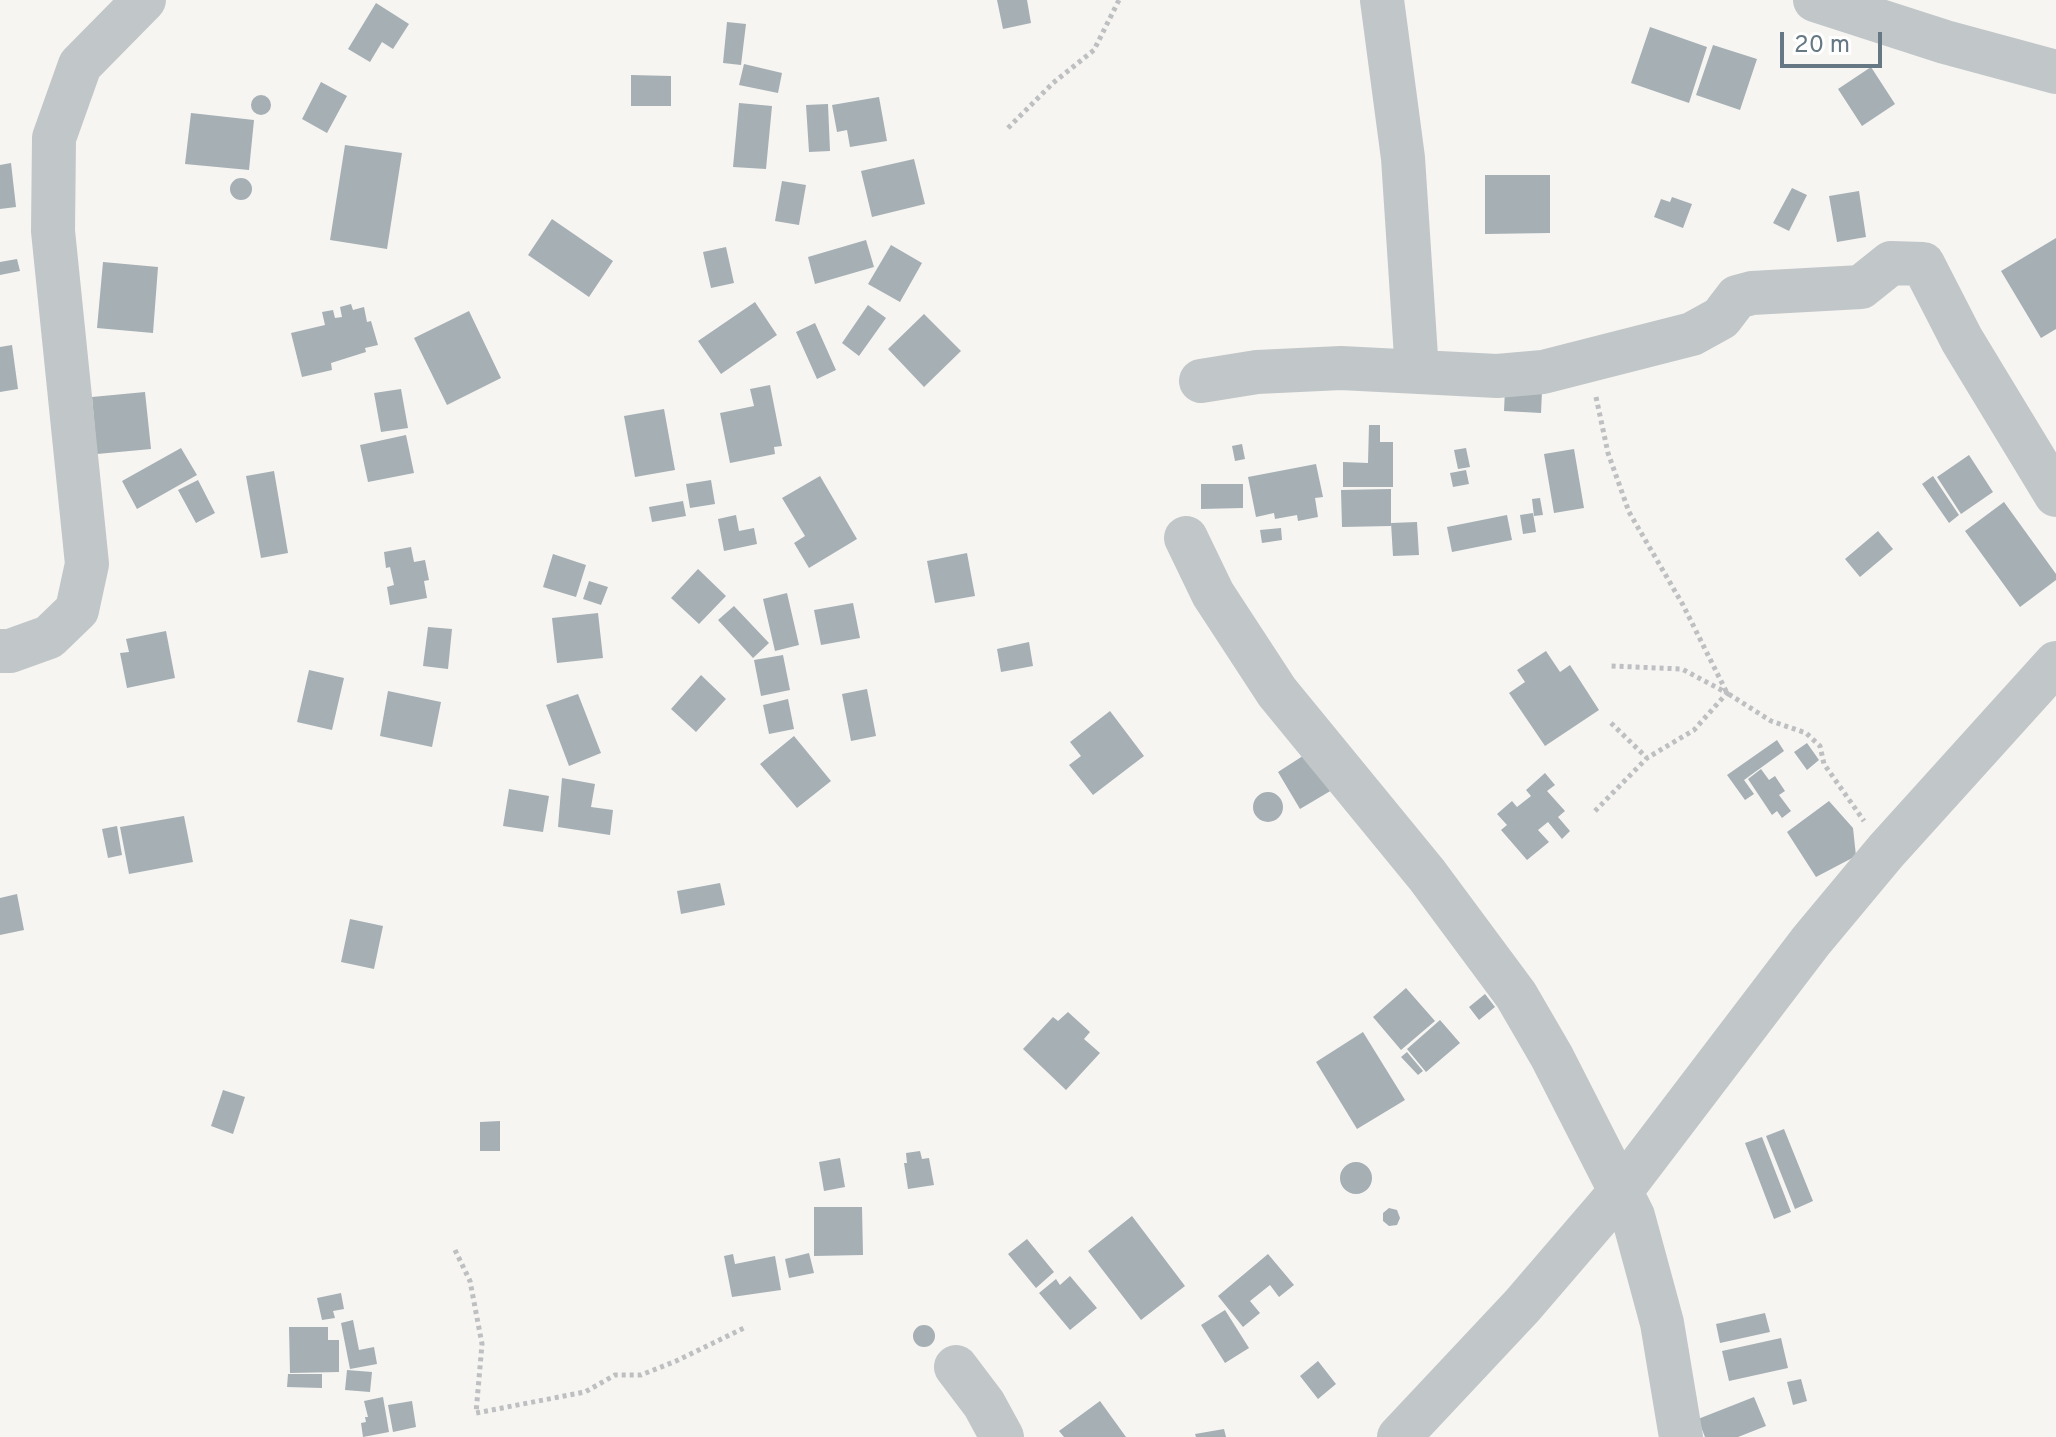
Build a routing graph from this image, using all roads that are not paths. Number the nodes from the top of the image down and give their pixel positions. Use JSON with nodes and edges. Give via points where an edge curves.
{"nodes":[{"id":1,"x":144,"y":0,"type":"edge"},
{"id":2,"x":1382,"y":0,"type":"edge"},
{"id":3,"x":1815,"y":0,"type":"edge"},
{"id":4,"x":2056,"y":72,"type":"edge"},
{"id":5,"x":1417,"y":372,"type":"junction"},
{"id":6,"x":1201,"y":381,"type":"dead end"},
{"id":7,"x":2056,"y":495,"type":"edge"},
{"id":8,"x":1186,"y":538,"type":"dead end"},
{"id":9,"x":0,"y":651,"type":"edge"},
{"id":10,"x":2056,"y":663,"type":"edge"},
{"id":11,"x":1620,"y":1192,"type":"junction"},
{"id":12,"x":956,"y":1367,"type":"dead end"},
{"id":13,"x":1002,"y":1437,"type":"edge"},
{"id":14,"x":1399,"y":1437,"type":"edge"},
{"id":15,"x":1681,"y":1437,"type":"edge"}],
"edges":[{"from":1,"to":9,"type":"street","via":[[80,65],[54,138],[53,231],[87,564],[77,610],[49,637]]},
{"from":2,"to":5,"type":"street","via":[[1403,158]]},
{"from":3,"to":4,"type":"street"},
{"from":5,"to":6,"type":"street","via":[[1341,368]]},
{"from":5,"to":7,"type":"street","via":[[1543,372],[1692,334],[1721,318],[1737,297],[1861,287],[1891,263],[1923,264],[1962,340]]},
{"from":8,"to":11,"type":"street","via":[[1213,594],[1277,692],[1427,875],[1516,995]]},
{"from":10,"to":11,"type":"street","via":[[1811,941]]},
{"from":11,"to":14,"type":"street"},
{"from":11,"to":15,"type":"street","via":[[1633,1216],[1662,1323]]},
{"from":12,"to":13,"type":"street"}]}
